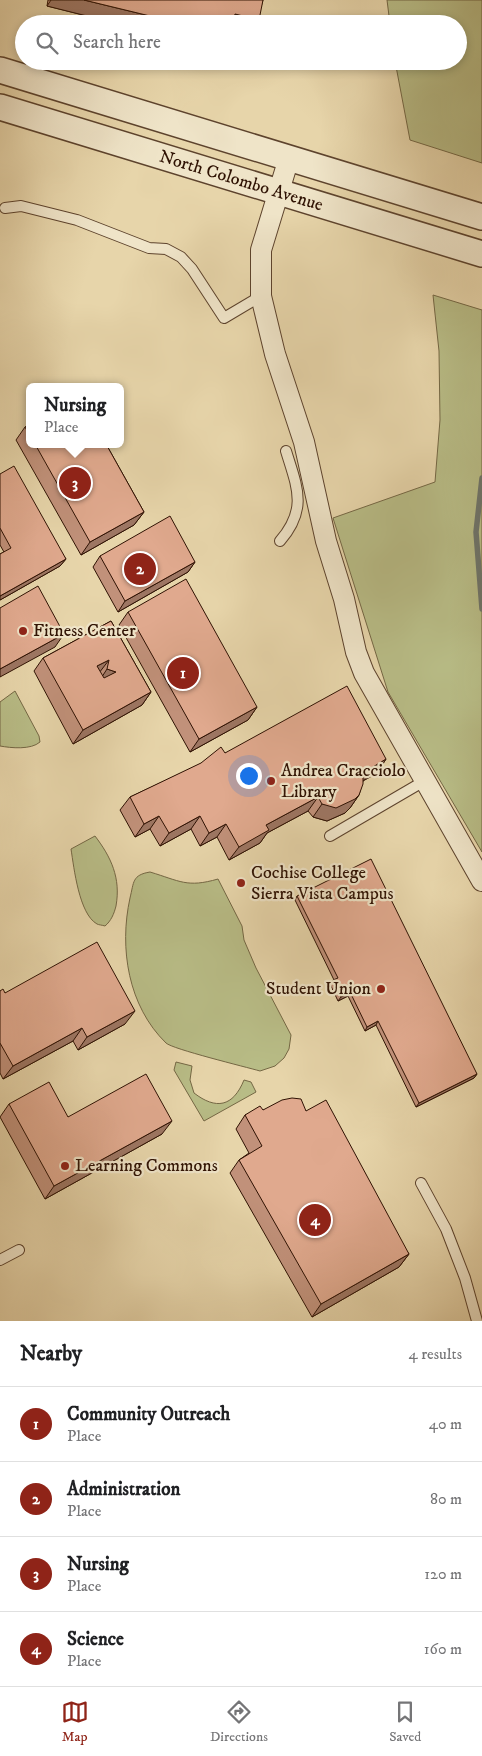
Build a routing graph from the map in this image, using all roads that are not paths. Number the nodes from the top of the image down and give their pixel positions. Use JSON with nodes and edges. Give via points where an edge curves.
{"nodes":[{"id":1,"x":0,"y":70,"type":"edge"},
{"id":2,"x":0,"y":107,"type":"edge"},
{"id":3,"x":289,"y":158,"type":"junction"},
{"id":4,"x":279,"y":192,"type":"junction"},
{"id":5,"x":5,"y":208,"type":"dead end"},
{"id":6,"x":482,"y":217,"type":"edge"},
{"id":7,"x":482,"y":254,"type":"edge"},
{"id":8,"x":262,"y":296,"type":"junction"},
{"id":9,"x":286,"y":451,"type":"dead end"},
{"id":10,"x":280,"y":541,"type":"dead end"},
{"id":11,"x":426,"y":780,"type":"junction"},
{"id":12,"x":330,"y":836,"type":"dead end"},
{"id":13,"x":482,"y":881,"type":"edge"},
{"id":14,"x":421,"y":1183,"type":"dead end"},
{"id":15,"x":19,"y":1250,"type":"dead end"},
{"id":16,"x":0,"y":1260,"type":"edge"},
{"id":17,"x":477,"y":1321,"type":"edge"}],
"edges":[{"from":1,"to":3,"type":"street","name":"North Colombo Avenue"},
{"from":2,"to":4,"type":"street","name":"North Colombo Avenue"},
{"from":3,"to":4,"type":"street"},
{"from":3,"to":6,"type":"street","name":"North Colombo Avenue"},
{"from":4,"to":7,"type":"street","name":"North Colombo Avenue"},
{"from":4,"to":8,"type":"street","via":[[261,250]]},
{"from":5,"to":8,"type":"lane","via":[[21,206],[77,220],[149,248],[166,249],[192,269],[224,318]]},
{"from":8,"to":11,"type":"street","via":[[275,354],[304,442],[356,652],[392,724]]},
{"from":9,"to":10,"type":"lane","via":[[297,487],[298,505],[296,518]]},
{"from":11,"to":12,"type":"lane"},
{"from":11,"to":13,"type":"street"},
{"from":14,"to":17,"type":"lane","via":[[446,1229],[466,1278]]},
{"from":15,"to":16,"type":"lane"}]}
